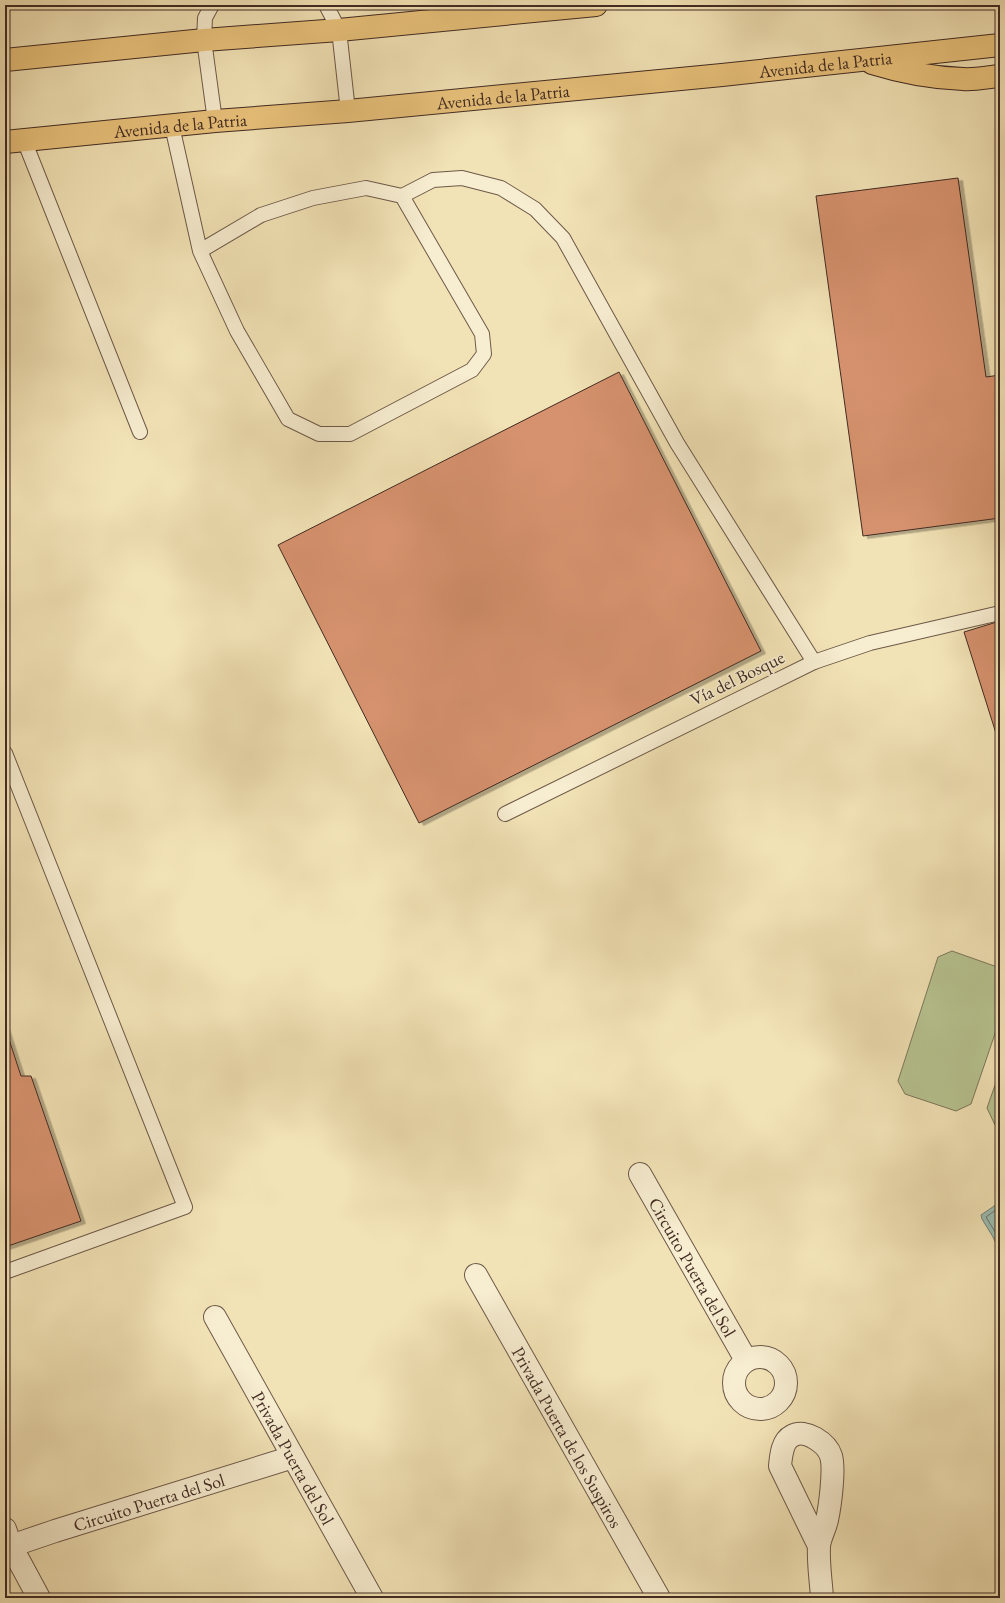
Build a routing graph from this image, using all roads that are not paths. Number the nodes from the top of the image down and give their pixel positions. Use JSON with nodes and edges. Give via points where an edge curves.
{"nodes":[{"id":1,"x":212,"y":5,"type":"edge"},
{"id":2,"x":326,"y":5,"type":"edge"},
{"id":3,"x":596,"y":5,"type":"edge"},
{"id":4,"x":339,"y":30,"type":"junction"},
{"id":5,"x":204,"y":40,"type":"junction"},
{"id":6,"x":1000,"y":45,"type":"edge"},
{"id":7,"x":862,"y":59,"type":"junction"},
{"id":8,"x":5,"y":60,"type":"edge"},
{"id":9,"x":1000,"y":76,"type":"edge"},
{"id":10,"x":348,"y":111,"type":"junction"},
{"id":11,"x":214,"y":121,"type":"junction"},
{"id":12,"x":172,"y":126,"type":"junction"},
{"id":13,"x":14,"y":141,"type":"edge"},
{"id":14,"x":402,"y":196,"type":"junction"},
{"id":15,"x":200,"y":251,"type":"junction"},
{"id":16,"x":140,"y":432,"type":"dead end"},
{"id":17,"x":1000,"y":614,"type":"edge"},
{"id":18,"x":814,"y":662,"type":"junction"},
{"id":19,"x":5,"y":754,"type":"edge"},
{"id":20,"x":505,"y":814,"type":"dead end"},
{"id":21,"x":640,"y":1174,"type":"dead end"},
{"id":22,"x":5,"y":1272,"type":"edge"},
{"id":23,"x":476,"y":1275,"type":"dead end"},
{"id":24,"x":214,"y":1317,"type":"dead end"},
{"id":25,"x":746,"y":1360,"type":"junction"},
{"id":26,"x":774,"y":1406,"type":"junction"},
{"id":27,"x":792,"y":1435,"type":"junction"},
{"id":28,"x":294,"y":1457,"type":"junction"},
{"id":29,"x":7,"y":1541,"type":"edge"},
{"id":30,"x":819,"y":1546,"type":"junction"},
{"id":31,"x":39,"y":1598,"type":"edge"},
{"id":32,"x":372,"y":1598,"type":"edge"},
{"id":33,"x":659,"y":1598,"type":"edge"},
{"id":34,"x":822,"y":1598,"type":"edge"}],
"edges":[{"from":1,"to":5,"type":"lane","via":[[205,18]]},
{"from":2,"to":4,"type":"lane"},
{"from":3,"to":4,"type":"main road"},
{"from":4,"to":5,"type":"main road"},
{"from":4,"to":10,"type":"lane"},
{"from":5,"to":8,"type":"main road"},
{"from":5,"to":11,"type":"lane"},
{"from":6,"to":7,"type":"main road","name":"Avenida de la Patria"},
{"from":7,"to":9,"type":"main road","via":[[890,68],[942,78],[964,80]]},
{"from":7,"to":10,"type":"main road","name":"Avenida de la Patria"},
{"from":10,"to":11,"type":"main road","name":"Avenida de la Patria"},
{"from":11,"to":12,"type":"main road","name":"Avenida de la Patria"},
{"from":12,"to":13,"type":"main road","name":"Avenida de la Patria"},
{"from":12,"to":15,"type":"lane"},
{"from":13,"to":16,"type":"lane"},
{"from":14,"to":15,"type":"lane","via":[[366,188],[313,198],[261,215]]},
{"from":14,"to":15,"type":"lane","via":[[482,334],[484,354],[472,370],[350,434],[319,434],[288,418],[237,331]]},
{"from":14,"to":18,"type":"lane","via":[[433,180],[462,178],[501,188],[535,209],[563,238],[677,442]]},
{"from":17,"to":18,"type":"lane","name":"Vía del Bosque","via":[[870,644]]},
{"from":18,"to":20,"type":"lane","name":"Vía del Bosque"},
{"from":19,"to":22,"type":"lane","via":[[185,1207]]},
{"from":21,"to":25,"type":"street","name":"Circuito Puerta del Sol"},
{"from":23,"to":33,"type":"street","name":"Privada Puerta de los Suspiros"},
{"from":24,"to":28,"type":"street","name":"Privada Puerta del Sol"},
{"from":25,"to":26,"type":"street","via":[[738,1367],[734,1376],[733,1387],[737,1396],[753,1409]]},
{"from":25,"to":26,"type":"street","via":[[766,1356],[783,1369],[786,1389]]},
{"from":26,"to":27,"type":"street"},
{"from":27,"to":30,"type":"street","via":[[785,1442],[781,1452],[780,1466]]},
{"from":27,"to":30,"type":"street","via":[[814,1437],[824,1445],[831,1456],[827,1520]]},
{"from":28,"to":29,"type":"street","name":"Circuito Puerta del Sol","via":[[55,1531]]},
{"from":28,"to":32,"type":"street","name":"Privada Puerta del Sol"},
{"from":29,"to":31,"type":"street"},
{"from":30,"to":34,"type":"street"}]}
